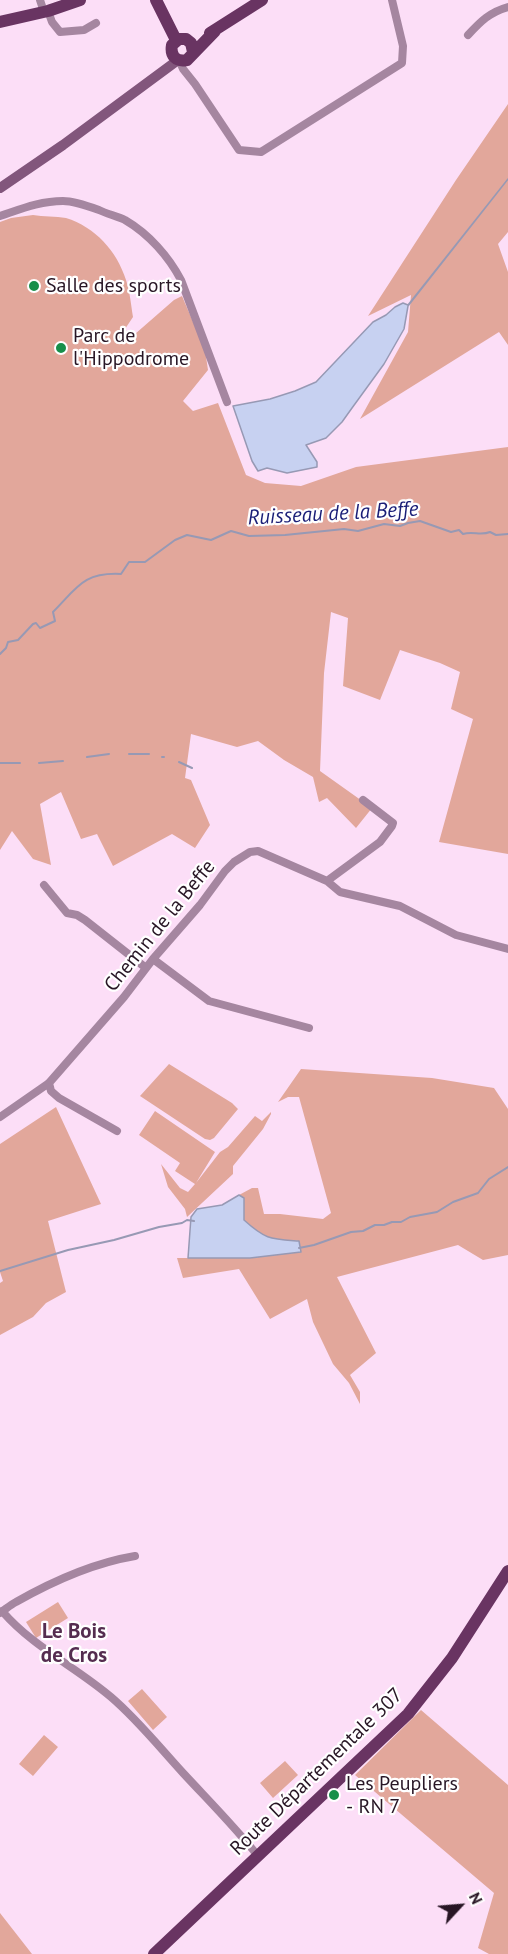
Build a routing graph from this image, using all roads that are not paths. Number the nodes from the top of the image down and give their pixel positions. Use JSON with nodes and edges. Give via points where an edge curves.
{"nodes":[{"id":1,"x":156,"y":0,"type":"edge"},
{"id":2,"x":262,"y":0,"type":"edge"},
{"id":3,"x":392,"y":0,"type":"edge"},
{"id":4,"x":76,"y":1,"type":"edge"},
{"id":5,"x":508,"y":7,"type":"edge"},
{"id":6,"x":44,"y":8,"type":"edge"},
{"id":7,"x":0,"y":22,"type":"edge"},
{"id":8,"x":96,"y":23,"type":"dead end"},
{"id":9,"x":215,"y":31,"type":"junction"},
{"id":10,"x":468,"y":35,"type":"dead end"},
{"id":11,"x":178,"y":42,"type":"junction"},
{"id":12,"x":184,"y":58,"type":"junction"},
{"id":13,"x":164,"y":70,"type":"junction"},
{"id":14,"x":20,"y":175,"type":"junction"},
{"id":15,"x":0,"y":188,"type":"edge"},
{"id":16,"x":0,"y":197,"type":"edge"},
{"id":17,"x":2,"y":213,"type":"edge"},
{"id":18,"x":227,"y":402,"type":"dead end"},
{"id":19,"x":363,"y":800,"type":"dead end"},
{"id":20,"x":327,"y":881,"type":"junction"},
{"id":21,"x":44,"y":885,"type":"dead end"},
{"id":22,"x":508,"y":949,"type":"edge"},
{"id":23,"x":153,"y":959,"type":"junction"},
{"id":24,"x":146,"y":968,"type":"junction"},
{"id":25,"x":309,"y":1028,"type":"dead end"},
{"id":26,"x":49,"y":1083,"type":"junction"},
{"id":27,"x":0,"y":1117,"type":"edge"},
{"id":28,"x":117,"y":1131,"type":"dead end"},
{"id":29,"x":135,"y":1556,"type":"dead end"},
{"id":30,"x":508,"y":1571,"type":"edge"},
{"id":31,"x":1,"y":1612,"type":"edge"},
{"id":32,"x":258,"y":1856,"type":"junction"},
{"id":33,"x":154,"y":1954,"type":"edge"}],
"edges":[{"from":1,"to":11,"type":"main road"},
{"from":2,"to":9,"type":"main road"},
{"from":3,"to":12,"type":"street","via":[[403,46],[402,63],[261,152],[239,150],[183,69]]},
{"from":4,"to":6,"type":"main road"},
{"from":5,"to":10,"type":"street","via":[[484,18]]},
{"from":6,"to":7,"type":"main road"},
{"from":6,"to":8,"type":"street","via":[[60,32],[84,30]]},
{"from":9,"to":11,"type":"main road"},
{"from":9,"to":12,"type":"main road"},
{"from":11,"to":12,"type":"main road","via":[[173,56]]},
{"from":11,"to":12,"type":"main road","via":[[191,43]]},
{"from":11,"to":13,"type":"street","via":[[166,56]]},
{"from":12,"to":13,"type":"street"},
{"from":13,"to":14,"type":"street"},
{"from":14,"to":15,"type":"street"},
{"from":14,"to":16,"type":"street"},
{"from":17,"to":18,"type":"street","via":[[36,203],[65,201],[123,219],[134,227],[172,263]]},
{"from":19,"to":20,"type":"street","via":[[388,818],[392,826],[380,842]]},
{"from":20,"to":22,"type":"street","name":"Chemin de la Beffe","via":[[340,892],[400,906],[456,935]]},
{"from":20,"to":23,"type":"street","name":"Chemin de la Beffe","via":[[258,851],[250,852],[234,861]]},
{"from":21,"to":24,"type":"street","via":[[67,913],[85,920]]},
{"from":23,"to":24,"type":"street","name":"Chemin de la Beffe"},
{"from":23,"to":25,"type":"street","via":[[209,1000]]},
{"from":24,"to":26,"type":"street","name":"Chemin de la Beffe"},
{"from":26,"to":27,"type":"street","name":"Chemin de la Beffe"},
{"from":26,"to":28,"type":"street","via":[[58,1098]]},
{"from":29,"to":31,"type":"street","via":[[80,1571]]},
{"from":30,"to":32,"type":"main road","name":"Route Départementale 307","via":[[416,1706]]},
{"from":31,"to":32,"type":"street","via":[[130,1714]]},
{"from":32,"to":33,"type":"main road","name":"Route Départementale 307"}]}
